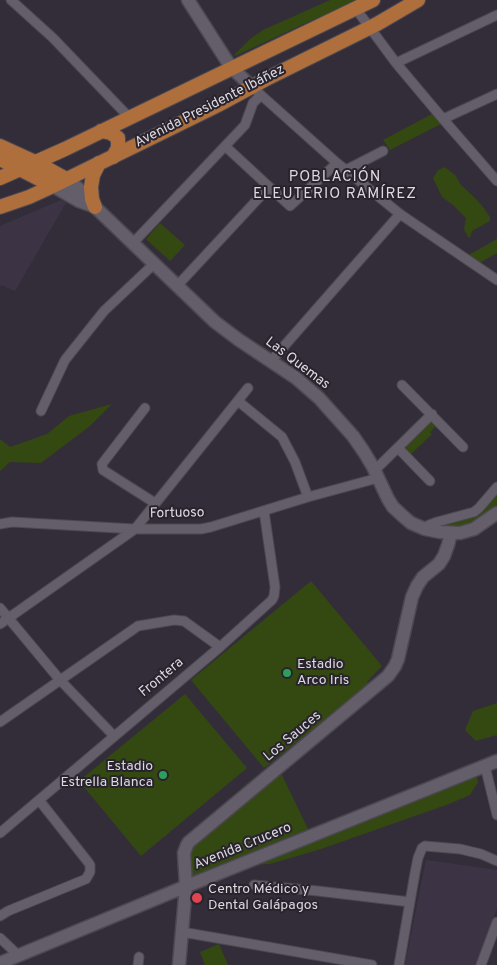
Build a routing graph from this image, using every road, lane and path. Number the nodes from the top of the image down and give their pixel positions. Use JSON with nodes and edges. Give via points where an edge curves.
{"nodes":[{"id":1,"x":11,"y":0,"type":"edge"},
{"id":2,"x":188,"y":0,"type":"edge"},
{"id":3,"x":373,"y":0,"type":"edge"},
{"id":4,"x":418,"y":0,"type":"edge"},
{"id":5,"x":356,"y":9,"type":"junction"},
{"id":6,"x":497,"y":15,"type":"edge"},
{"id":7,"x":369,"y":27,"type":"junction"},
{"id":8,"x":396,"y":63,"type":"junction"},
{"id":9,"x":232,"y":68,"type":"junction"},
{"id":10,"x":256,"y":91,"type":"junction"},
{"id":11,"x":497,"y":94,"type":"edge"},
{"id":12,"x":131,"y":117,"type":"junction"},
{"id":13,"x":443,"y":119,"type":"junction"},
{"id":14,"x":101,"y":131,"type":"junction"},
{"id":15,"x":225,"y":146,"type":"junction"},
{"id":16,"x":65,"y":148,"type":"junction"},
{"id":17,"x":383,"y":151,"type":"dead end"},
{"id":18,"x":3,"y":152,"type":"edge"},
{"id":19,"x":112,"y":157,"type":"junction"},
{"id":20,"x":35,"y":162,"type":"junction"},
{"id":21,"x":336,"y":163,"type":"junction"},
{"id":22,"x":99,"y":164,"type":"junction"},
{"id":23,"x":20,"y":169,"type":"junction"},
{"id":24,"x":346,"y":170,"type":"junction"},
{"id":25,"x":0,"y":178,"type":"edge"},
{"id":26,"x":66,"y":179,"type":"junction"},
{"id":27,"x":497,"y":181,"type":"edge"},
{"id":28,"x":53,"y":186,"type":"junction"},
{"id":29,"x":269,"y":187,"type":"junction"},
{"id":30,"x":0,"y":207,"type":"edge"},
{"id":31,"x":95,"y":207,"type":"junction"},
{"id":32,"x":400,"y":214,"type":"junction"},
{"id":33,"x":133,"y":243,"type":"junction"},
{"id":34,"x":155,"y":263,"type":"junction"},
{"id":35,"x":497,"y":280,"type":"edge"},
{"id":36,"x":177,"y":286,"type":"junction"},
{"id":37,"x":271,"y":361,"type":"junction"},
{"id":38,"x":402,"y":385,"type":"dead end"},
{"id":39,"x":248,"y":388,"type":"dead end"},
{"id":40,"x":238,"y":401,"type":"junction"},
{"id":41,"x":145,"y":408,"type":"dead end"},
{"id":42,"x":42,"y":410,"type":"dead end"},
{"id":43,"x":432,"y":414,"type":"junction"},
{"id":44,"x":463,"y":447,"type":"dead end"},
{"id":45,"x":398,"y":448,"type":"junction"},
{"id":46,"x":376,"y":474,"type":"junction"},
{"id":47,"x":430,"y":481,"type":"dead end"},
{"id":48,"x":497,"y":488,"type":"edge"},
{"id":49,"x":308,"y":497,"type":"junction"},
{"id":50,"x":155,"y":503,"type":"junction"},
{"id":51,"x":264,"y":511,"type":"junction"},
{"id":52,"x":497,"y":513,"type":"edge"},
{"id":53,"x":0,"y":524,"type":"edge"},
{"id":54,"x":135,"y":529,"type":"junction"},
{"id":55,"x":425,"y":529,"type":"junction"},
{"id":56,"x":451,"y":533,"type":"junction"},
{"id":57,"x":0,"y":608,"type":"edge"},
{"id":58,"x":8,"y":618,"type":"junction"},
{"id":59,"x":0,"y":624,"type":"edge"},
{"id":60,"x":220,"y":647,"type":"junction"},
{"id":61,"x":60,"y":680,"type":"junction"},
{"id":62,"x":0,"y":722,"type":"edge"},
{"id":63,"x":114,"y":736,"type":"junction"},
{"id":64,"x":491,"y":764,"type":"edge"},
{"id":65,"x":38,"y":800,"type":"junction"},
{"id":66,"x":497,"y":815,"type":"edge"},
{"id":67,"x":0,"y":833,"type":"edge"},
{"id":68,"x":497,"y":861,"type":"edge"},
{"id":69,"x":254,"y":885,"type":"dead end"},
{"id":70,"x":186,"y":886,"type":"junction"},
{"id":71,"x":410,"y":902,"type":"junction"},
{"id":72,"x":0,"y":916,"type":"edge"},
{"id":73,"x":497,"y":922,"type":"edge"},
{"id":74,"x":182,"y":932,"type":"junction"},
{"id":75,"x":0,"y":938,"type":"edge"},
{"id":76,"x":9,"y":961,"type":"edge"},
{"id":77,"x":179,"y":965,"type":"edge"},
{"id":78,"x":372,"y":965,"type":"edge"},
{"id":79,"x":399,"y":965,"type":"edge"},
{"id":80,"x":481,"y":965,"type":"edge"}],
"edges":[{"from":1,"to":12,"type":"street"},
{"from":2,"to":9,"type":"main road"},
{"from":3,"to":5,"type":"main road","name":"Avenida Presidente Ibáñez"},
{"from":4,"to":7,"type":"main road","name":"Avenida Presidente Ibáñez"},
{"from":5,"to":7,"type":"street"},
{"from":5,"to":9,"type":"main road","name":"Avenida Presidente Ibáñez"},
{"from":6,"to":8,"type":"street"},
{"from":7,"to":8,"type":"street"},
{"from":7,"to":10,"type":"main road","name":"Avenida Presidente Ibáñez"},
{"from":8,"to":13,"type":"street"},
{"from":9,"to":10,"type":"main road"},
{"from":9,"to":12,"type":"main road","name":"Avenida Presidente Ibáñez"},
{"from":10,"to":15,"type":"street","via":[[245,125]]},
{"from":10,"to":19,"type":"main road","name":"Avenida Presidente Ibáñez","via":[[218,105]]},
{"from":10,"to":21,"type":"street"},
{"from":11,"to":13,"type":"street"},
{"from":12,"to":14,"type":"main road","name":"Avenida Presidente Ibáñez"},
{"from":13,"to":27,"type":"street"},
{"from":14,"to":16,"type":"main road","name":"Avenida Presidente Ibáñez"},
{"from":14,"to":19,"type":"main road","via":[[118,138],[118,148]]},
{"from":15,"to":29,"type":"street"},
{"from":15,"to":33,"type":"street"},
{"from":16,"to":18,"type":"main road","via":[[40,153]]},
{"from":16,"to":20,"type":"main road","name":"Avenida Presidente Ibáñez"},
{"from":17,"to":24,"type":"street"},
{"from":18,"to":20,"type":"main road"},
{"from":18,"to":23,"type":"main road"},
{"from":19,"to":22,"type":"main road","name":"Avenida Presidente Ibáñez"},
{"from":20,"to":23,"type":"main road","name":"Avenida Presidente Ibáñez"},
{"from":20,"to":26,"type":"main road"},
{"from":21,"to":24,"type":"street"},
{"from":21,"to":29,"type":"street","via":[[290,206]]},
{"from":22,"to":26,"type":"main road","name":"Avenida Presidente Ibáñez"},
{"from":22,"to":31,"type":"main road","via":[[91,187]]},
{"from":23,"to":25,"type":"main road","name":"Avenida Presidente Ibáñez"},
{"from":23,"to":28,"type":"main road"},
{"from":24,"to":32,"type":"street"},
{"from":26,"to":28,"type":"main road","name":"Avenida Presidente Ibáñez"},
{"from":26,"to":31,"type":"main road","name":"Las Quemas"},
{"from":28,"to":30,"type":"main road","name":"Avenida Presidente Ibáñez"},
{"from":28,"to":31,"type":"main road","name":"Las Quemas"},
{"from":29,"to":36,"type":"street"},
{"from":31,"to":33,"type":"main road","name":"Las Quemas"},
{"from":32,"to":35,"type":"street"},
{"from":32,"to":37,"type":"street"},
{"from":33,"to":34,"type":"main road","name":"Las Quemas"},
{"from":34,"to":36,"type":"main road","name":"Las Quemas"},
{"from":34,"to":42,"type":"street","via":[[104,311],[65,360]]},
{"from":36,"to":37,"type":"main road","name":"Las Quemas","via":[[215,322]]},
{"from":37,"to":46,"type":"main road","name":"Las Quemas","via":[[319,398],[352,436]]},
{"from":38,"to":43,"type":"street"},
{"from":39,"to":40,"type":"street"},
{"from":40,"to":49,"type":"street","via":[[282,437]]},
{"from":40,"to":50,"type":"street"},
{"from":41,"to":50,"type":"street","via":[[102,464],[103,470]]},
{"from":43,"to":44,"type":"street"},
{"from":43,"to":45,"type":"street"},
{"from":45,"to":46,"type":"street"},
{"from":45,"to":47,"type":"street"},
{"from":46,"to":49,"type":"street","name":"Fortuoso"},
{"from":46,"to":55,"type":"main road","name":"Las Quemas","via":[[393,507],[411,523]]},
{"from":48,"to":55,"type":"street","via":[[479,508]]},
{"from":49,"to":51,"type":"street","name":"Fortuoso"},
{"from":50,"to":54,"type":"street"},
{"from":51,"to":54,"type":"street","name":"Fortuoso","via":[[211,528]]},
{"from":51,"to":60,"type":"street","name":"Frontera","via":[[274,596]]},
{"from":52,"to":56,"type":"main road","name":"Las Quemas","via":[[474,529]]},
{"from":53,"to":54,"type":"street","name":"Fortuoso"},
{"from":54,"to":58,"type":"street"},
{"from":55,"to":56,"type":"main road","name":"Las Quemas"},
{"from":56,"to":70,"type":"main road","name":"Los Sauces","via":[[444,556],[423,577],[412,597],[398,659],[392,671],[189,842],[184,853]]},
{"from":57,"to":58,"type":"street"},
{"from":58,"to":59,"type":"street"},
{"from":58,"to":61,"type":"street"},
{"from":60,"to":61,"type":"street","via":[[184,621],[151,623],[136,627]]},
{"from":60,"to":63,"type":"street","name":"Frontera"},
{"from":61,"to":62,"type":"street"},
{"from":61,"to":63,"type":"street"},
{"from":63,"to":65,"type":"street","name":"Frontera"},
{"from":64,"to":66,"type":"street"},
{"from":64,"to":70,"type":"main road","name":"Avenida Crucero"},
{"from":65,"to":67,"type":"street","name":"Frontera"},
{"from":65,"to":72,"type":"street","via":[[88,862],[90,872],[86,879]]},
{"from":68,"to":71,"type":"street","via":[[467,850],[425,846],[418,858]]},
{"from":69,"to":71,"type":"street"},
{"from":70,"to":74,"type":"main road","name":"Los Sauces"},
{"from":70,"to":76,"type":"main road","name":"Avenida Crucero"},
{"from":71,"to":79,"type":"street"},
{"from":73,"to":80,"type":"street"},
{"from":74,"to":77,"type":"main road","name":"Los Sauces"},
{"from":74,"to":78,"type":"street"},
{"from":75,"to":76,"type":"street"}]}
